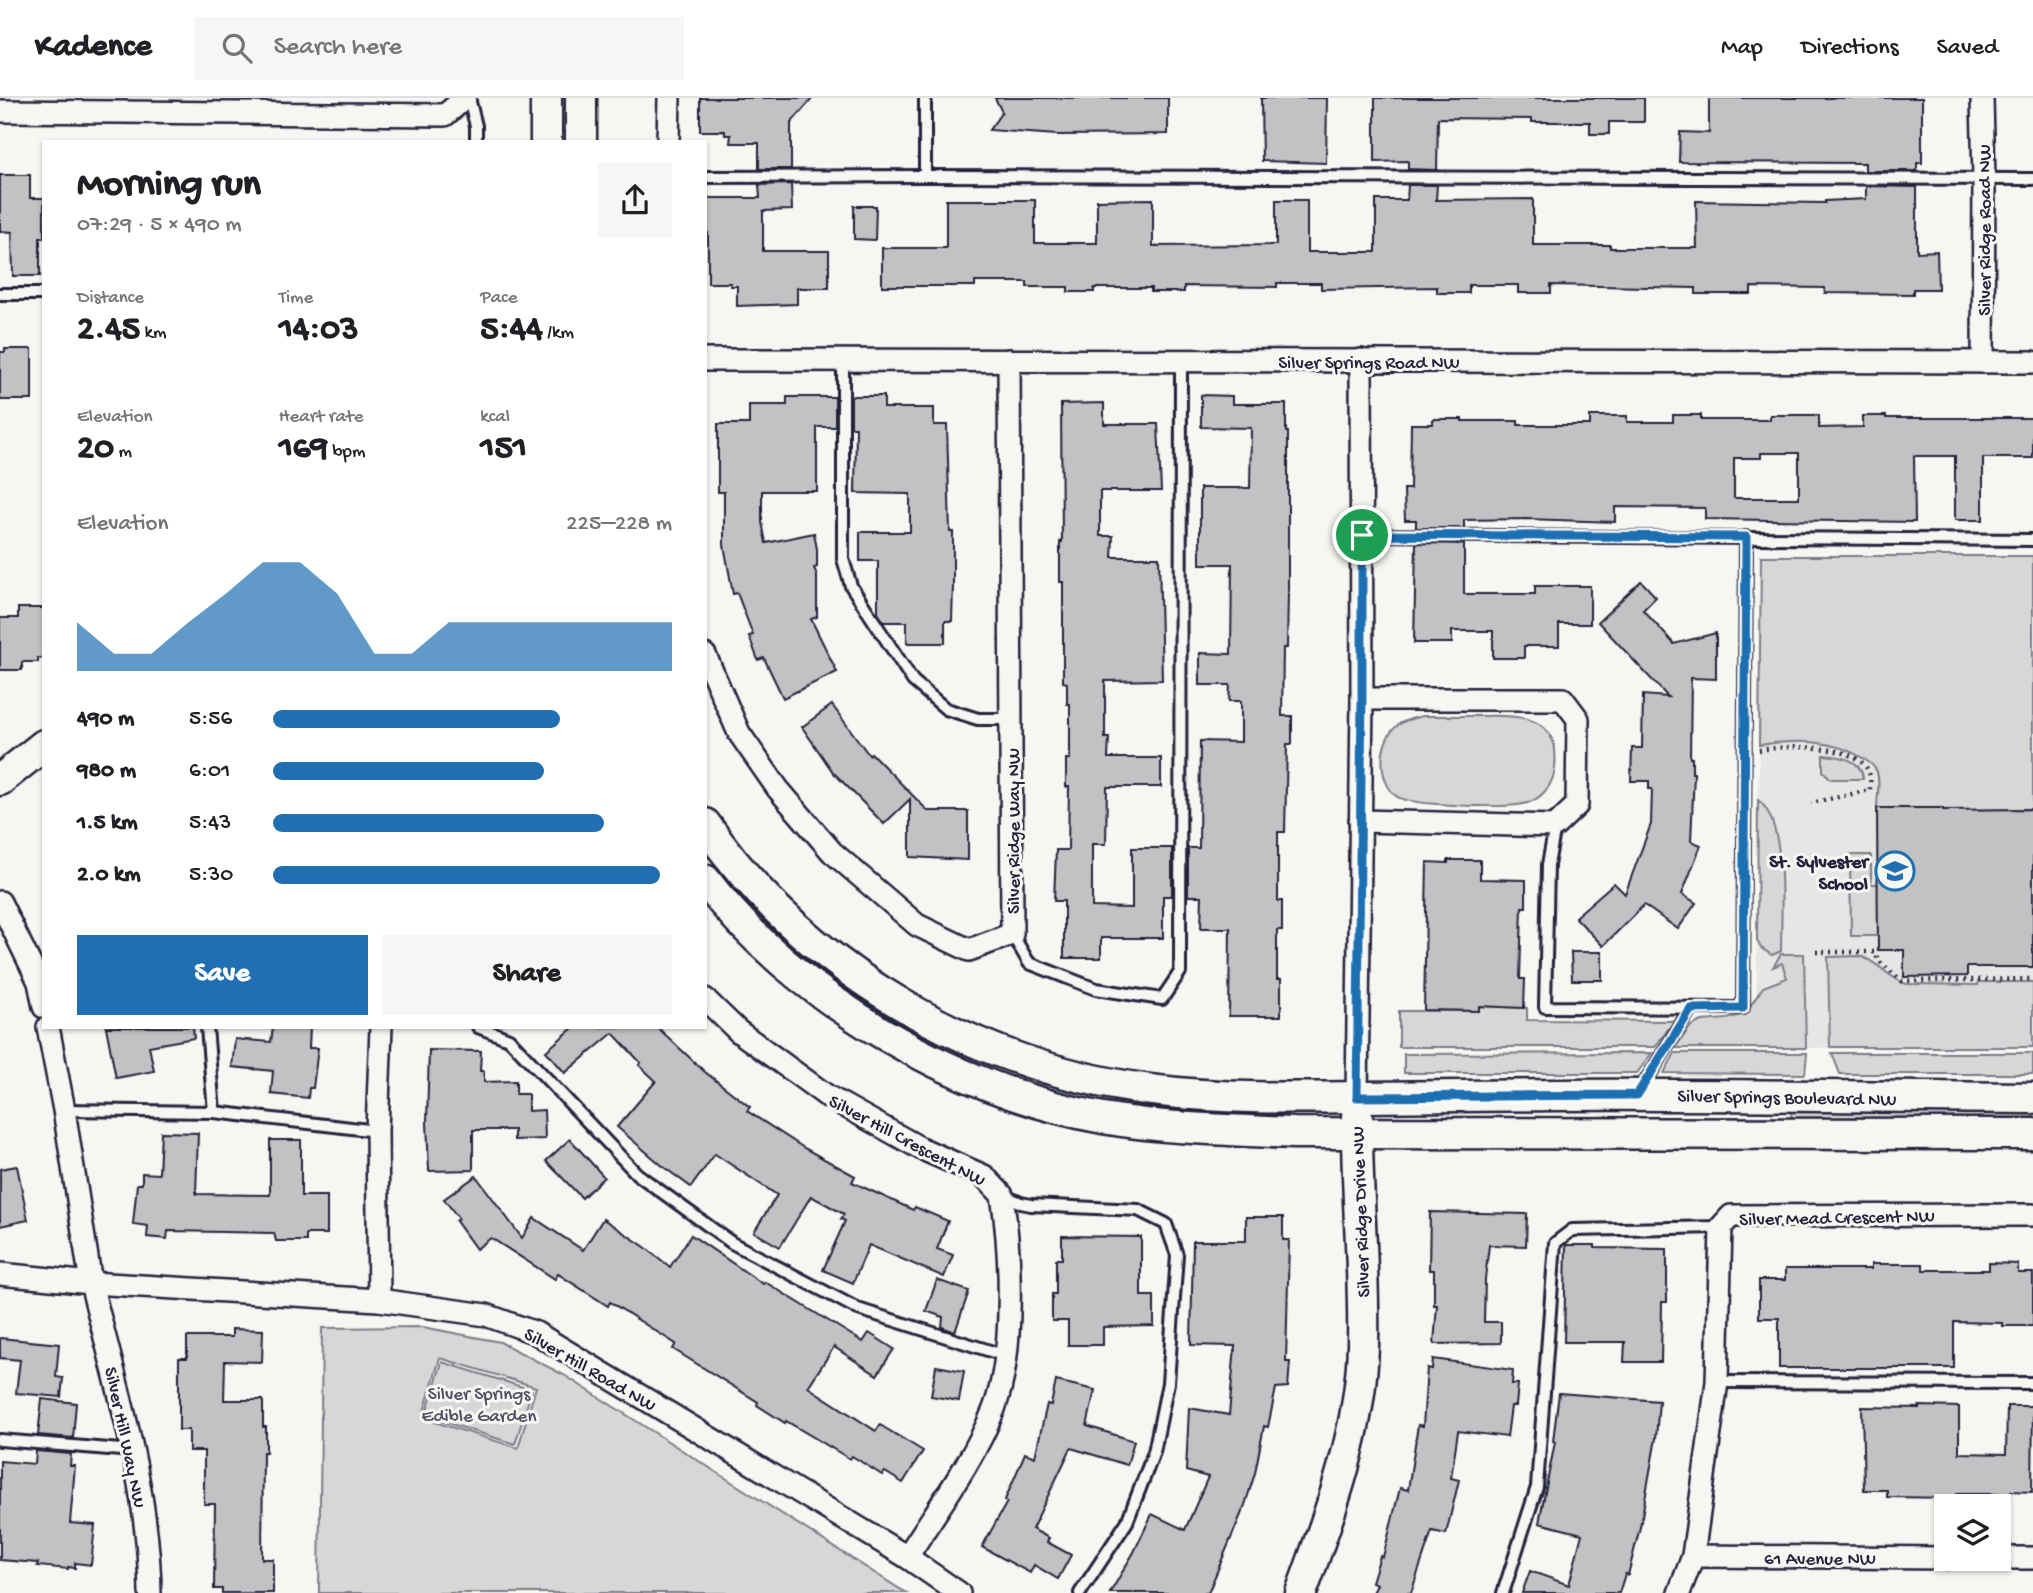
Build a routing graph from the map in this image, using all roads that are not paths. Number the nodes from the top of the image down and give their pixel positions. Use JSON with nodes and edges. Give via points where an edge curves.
{"nodes":[{"id":1,"x":467,"y":98,"type":"edge"},
{"id":2,"x":546,"y":98,"type":"edge"},
{"id":3,"x":581,"y":98,"type":"edge"},
{"id":4,"x":669,"y":98,"type":"edge"},
{"id":5,"x":925,"y":98,"type":"edge"},
{"id":6,"x":1982,"y":98,"type":"edge"},
{"id":7,"x":0,"y":111,"type":"edge"},
{"id":8,"x":477,"y":140,"type":"edge"},
{"id":9,"x":546,"y":140,"type":"edge"},
{"id":10,"x":581,"y":140,"type":"edge"},
{"id":11,"x":668,"y":140,"type":"edge"},
{"id":12,"x":925,"y":176,"type":"junction"},
{"id":13,"x":707,"y":177,"type":"edge"},
{"id":14,"x":1984,"y":179,"type":"junction"},
{"id":15,"x":2033,"y":179,"type":"edge"},
{"id":16,"x":0,"y":294,"type":"edge"},
{"id":17,"x":42,"y":294,"type":"edge"},
{"id":18,"x":707,"y":360,"type":"edge"},
{"id":19,"x":843,"y":360,"type":"junction"},
{"id":20,"x":1009,"y":360,"type":"junction"},
{"id":21,"x":1181,"y":360,"type":"junction"},
{"id":22,"x":1361,"y":360,"type":"junction"},
{"id":23,"x":1983,"y":362,"type":"junction"},
{"id":24,"x":2033,"y":362,"type":"edge"},
{"id":25,"x":1362,"y":535,"type":"junction"},
{"id":26,"x":1746,"y":537,"type":"junction"},
{"id":27,"x":2033,"y":540,"type":"edge"},
{"id":28,"x":707,"y":660,"type":"edge"},
{"id":29,"x":1362,"y":699,"type":"junction"},
{"id":30,"x":1011,"y":719,"type":"junction"},
{"id":31,"x":42,"y":747,"type":"edge"},
{"id":32,"x":0,"y":780,"type":"edge"},
{"id":33,"x":1360,"y":821,"type":"junction"},
{"id":34,"x":1555,"y":826,"type":"junction"},
{"id":35,"x":707,"y":827,"type":"edge"},
{"id":36,"x":707,"y":882,"type":"edge"},
{"id":37,"x":0,"y":902,"type":"edge"},
{"id":38,"x":1012,"y":934,"type":"junction"},
{"id":39,"x":42,"y":997,"type":"edge"},
{"id":40,"x":707,"y":1001,"type":"edge"},
{"id":41,"x":1691,"y":1009,"type":"junction"},
{"id":42,"x":48,"y":1029,"type":"edge"},
{"id":43,"x":207,"y":1029,"type":"edge"},
{"id":44,"x":381,"y":1029,"type":"edge"},
{"id":45,"x":483,"y":1029,"type":"edge"},
{"id":46,"x":1637,"y":1095,"type":"junction"},
{"id":47,"x":1357,"y":1097,"type":"junction"},
{"id":48,"x":2033,"y":1098,"type":"edge"},
{"id":49,"x":64,"y":1110,"type":"junction"},
{"id":50,"x":214,"y":1112,"type":"junction"},
{"id":51,"x":377,"y":1131,"type":"junction"},
{"id":52,"x":1357,"y":1133,"type":"junction"},
{"id":53,"x":2033,"y":1134,"type":"edge"},
{"id":54,"x":1002,"y":1195,"type":"junction"},
{"id":55,"x":2033,"y":1215,"type":"edge"},
{"id":56,"x":1721,"y":1227,"type":"junction"},
{"id":57,"x":0,"y":1274,"type":"edge"},
{"id":58,"x":91,"y":1283,"type":"junction"},
{"id":59,"x":379,"y":1300,"type":"junction"},
{"id":60,"x":1006,"y":1356,"type":"junction"},
{"id":61,"x":1717,"y":1382,"type":"junction"},
{"id":62,"x":2033,"y":1383,"type":"edge"},
{"id":63,"x":0,"y":1440,"type":"edge"},
{"id":64,"x":132,"y":1451,"type":"junction"},
{"id":65,"x":1693,"y":1556,"type":"junction"},
{"id":66,"x":906,"y":1557,"type":"junction"},
{"id":67,"x":1934,"y":1558,"type":"edge"},
{"id":68,"x":2011,"y":1558,"type":"edge"},
{"id":69,"x":2033,"y":1558,"type":"edge"},
{"id":70,"x":150,"y":1593,"type":"edge"},
{"id":71,"x":958,"y":1593,"type":"edge"},
{"id":72,"x":1080,"y":1593,"type":"edge"},
{"id":73,"x":1301,"y":1593,"type":"edge"},
{"id":74,"x":1503,"y":1593,"type":"edge"},
{"id":75,"x":1679,"y":1593,"type":"edge"}],
"edges":[{"from":1,"to":7,"type":"street","via":[[445,115]]},
{"from":1,"to":8,"type":"lane"},
{"from":2,"to":9,"type":"street"},
{"from":3,"to":10,"type":"street"},
{"from":4,"to":11,"type":"street"},
{"from":5,"to":12,"type":"lane"},
{"from":6,"to":14,"type":"street","name":"Silver Ridge Road NW"},
{"from":12,"to":13,"type":"lane"},
{"from":12,"to":14,"type":"lane"},
{"from":14,"to":15,"type":"lane"},
{"from":14,"to":23,"type":"street","name":"Silver Ridge Road NW"},
{"from":16,"to":17,"type":"lane"},
{"from":18,"to":19,"type":"street","name":"Silver Springs Road NW"},
{"from":19,"to":20,"type":"street","name":"Silver Springs Road NW"},
{"from":19,"to":30,"type":"lane","via":[[844,559],[851,586],[913,681],[946,709],[978,719]]},
{"from":20,"to":21,"type":"street","name":"Silver Springs Road NW"},
{"from":20,"to":30,"type":"street","name":"Silver Ridge Way NW"},
{"from":21,"to":22,"type":"street","name":"Silver Springs Road NW"},
{"from":21,"to":38,"type":"lane","via":[[1180,972],[1162,999],[1096,989],[1028,963]]},
{"from":22,"to":23,"type":"street","name":"Silver Springs Road NW"},
{"from":22,"to":25,"type":"street","name":"Silver Ridge Drive NW"},
{"from":23,"to":24,"type":"street","name":"Silver Springs Road NW"},
{"from":25,"to":26,"type":"lane"},
{"from":25,"to":29,"type":"street","name":"Silver Ridge Drive NW"},
{"from":26,"to":27,"type":"lane"},
{"from":26,"to":41,"type":"lane","via":[[1743,1008]]},
{"from":28,"to":38,"type":"street","name":"Silver Ridge Way NW","via":[[739,733],[778,789],[832,852],[917,925],[969,950]]},
{"from":29,"to":33,"type":"street","name":"Silver Ridge Drive NW"},
{"from":29,"to":34,"type":"street","via":[[1563,699],[1578,719],[1577,805]]},
{"from":30,"to":38,"type":"street","name":"Silver Ridge Way NW"},
{"from":31,"to":32,"type":"street"},
{"from":33,"to":34,"type":"street"},
{"from":33,"to":47,"type":"street","name":"Silver Ridge Drive NW"},
{"from":34,"to":41,"type":"lane","via":[[1548,865],[1545,1007]]},
{"from":35,"to":47,"type":"street","name":"Silver Springs Boulevard NW","via":[[752,883],[821,950],[941,1027],[1037,1065],[1148,1089],[1211,1096]]},
{"from":36,"to":52,"type":"street","name":"Silver Springs Boulevard NW","via":[[780,960],[835,1004],[942,1065],[1025,1098],[1102,1118],[1174,1128]]},
{"from":37,"to":39,"type":"street"},
{"from":40,"to":54,"type":"street","name":"Silver Hill Crescent NW","via":[[738,1031],[827,1096],[920,1148],[984,1176]]},
{"from":41,"to":46,"type":"lane"},
{"from":42,"to":49,"type":"street","name":"Silver Hill Way NW"},
{"from":43,"to":50,"type":"lane"},
{"from":44,"to":51,"type":"street"},
{"from":45,"to":60,"type":"lane","via":[[509,1039],[637,1174],[732,1243],[858,1309]]},
{"from":46,"to":47,"type":"street","name":"Silver Springs Boulevard NW"},
{"from":46,"to":48,"type":"street","name":"Silver Springs Boulevard NW"},
{"from":47,"to":52,"type":"street","name":"Silver Ridge Drive NW"},
{"from":49,"to":50,"type":"lane"},
{"from":49,"to":58,"type":"street","name":"Silver Hill Way NW"},
{"from":50,"to":51,"type":"lane"},
{"from":51,"to":59,"type":"street"},
{"from":52,"to":53,"type":"street","name":"Silver Springs Boulevard NW"},
{"from":52,"to":73,"type":"street","name":"Silver Ridge Drive NW","via":[[1363,1347],[1354,1426],[1329,1517]]},
{"from":54,"to":60,"type":"street","name":"Silver Hill Crescent NW","via":[[1009,1292]]},
{"from":54,"to":72,"type":"lane","via":[[1031,1205],[1138,1210],[1166,1224],[1177,1255],[1168,1383],[1154,1452],[1127,1522]]},
{"from":55,"to":56,"type":"street","name":"Silver Mead Crescent NW","via":[[1731,1216]]},
{"from":56,"to":61,"type":"street","name":"Silver Mead Crescent NW"},
{"from":56,"to":74,"type":"lane","via":[[1572,1230],[1555,1243],[1537,1487]]},
{"from":57,"to":58,"type":"street"},
{"from":58,"to":59,"type":"street","name":"Silver Hill Road NW"},
{"from":58,"to":64,"type":"street","name":"Silver Hill Way NW"},
{"from":59,"to":66,"type":"street","name":"Silver Hill Road NW","via":[[486,1315],[536,1333]]},
{"from":60,"to":66,"type":"street","name":"Silver Hill Crescent NW","via":[[995,1407],[973,1452]]},
{"from":61,"to":62,"type":"lane"},
{"from":61,"to":65,"type":"street","name":"Silver Mead Crescent NW"},
{"from":63,"to":64,"type":"lane"},
{"from":64,"to":70,"type":"street","name":"Silver Hill Way NW","via":[[150,1550]]},
{"from":65,"to":67,"type":"street","name":"61 Avenue NW"},
{"from":65,"to":75,"type":"street","name":"Silver Mead Crescent NW"},
{"from":66,"to":71,"type":"street","name":"Silver Hill Road NW"},
{"from":68,"to":69,"type":"street"}]}
